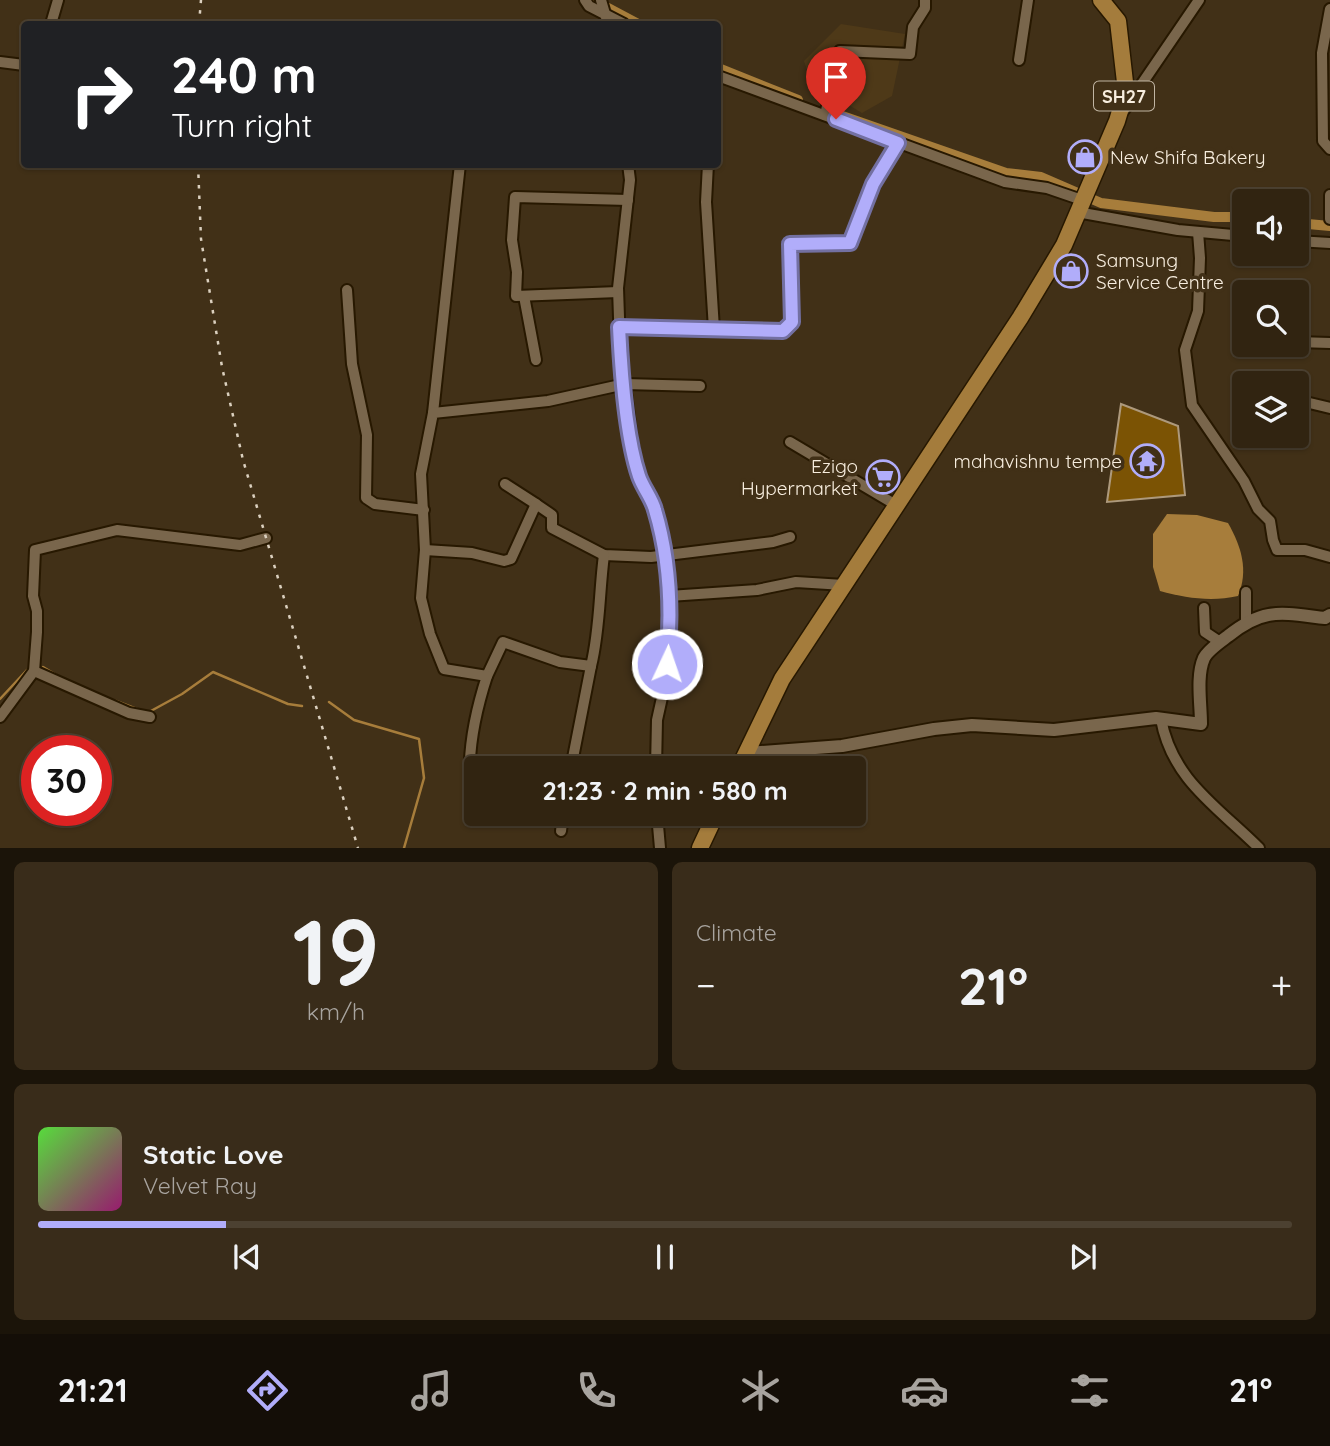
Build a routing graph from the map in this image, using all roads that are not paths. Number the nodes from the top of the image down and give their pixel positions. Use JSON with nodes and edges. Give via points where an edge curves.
{"nodes":[{"id":1,"x":58,"y":0,"type":"edge"},
{"id":2,"x":585,"y":0,"type":"edge"},
{"id":3,"x":925,"y":0,"type":"edge"},
{"id":4,"x":1028,"y":0,"type":"edge"},
{"id":5,"x":1101,"y":0,"type":"edge"},
{"id":6,"x":1199,"y":0,"type":"edge"},
{"id":7,"x":1330,"y":9,"type":"edge"},
{"id":8,"x":604,"y":10,"type":"edge"},
{"id":9,"x":52,"y":21,"type":"edge"},
{"id":10,"x":620,"y":21,"type":"edge"},
{"id":11,"x":1019,"y":60,"type":"dead end"},
{"id":12,"x":0,"y":62,"type":"edge"},
{"id":13,"x":21,"y":65,"type":"edge"},
{"id":14,"x":721,"y":77,"type":"edge"},
{"id":15,"x":825,"y":115,"type":"junction"},
{"id":16,"x":1117,"y":121,"type":"junction"},
{"id":17,"x":898,"y":143,"type":"junction"},
{"id":18,"x":1330,"y":149,"type":"edge"},
{"id":19,"x":460,"y":168,"type":"edge"},
{"id":20,"x":628,"y":168,"type":"edge"},
{"id":21,"x":708,"y":168,"type":"edge"},
{"id":22,"x":1330,"y":195,"type":"edge"},
{"id":23,"x":628,"y":200,"type":"junction"},
{"id":24,"x":1081,"y":201,"type":"junction"},
{"id":25,"x":1330,"y":219,"type":"edge"},
{"id":26,"x":1198,"y":232,"type":"junction"},
{"id":27,"x":1232,"y":235,"type":"edge"},
{"id":28,"x":1309,"y":242,"type":"edge"},
{"id":29,"x":1330,"y":243,"type":"edge"},
{"id":30,"x":347,"y":290,"type":"dead end"},
{"id":31,"x":618,"y":292,"type":"junction"},
{"id":32,"x":524,"y":296,"type":"junction"},
{"id":33,"x":619,"y":327,"type":"junction"},
{"id":34,"x":714,"y":329,"type":"junction"},
{"id":35,"x":1309,"y":342,"type":"edge"},
{"id":36,"x":1330,"y":343,"type":"edge"},
{"id":37,"x":536,"y":360,"type":"dead end"},
{"id":38,"x":625,"y":384,"type":"junction"},
{"id":39,"x":700,"y":386,"type":"dead end"},
{"id":40,"x":1309,"y":403,"type":"edge"},
{"id":41,"x":1330,"y":408,"type":"edge"},
{"id":42,"x":433,"y":413,"type":"junction"},
{"id":43,"x":790,"y":442,"type":"dead end"},
{"id":44,"x":505,"y":484,"type":"dead end"},
{"id":45,"x":536,"y":504,"type":"junction"},
{"id":46,"x":896,"y":505,"type":"junction"},
{"id":47,"x":424,"y":510,"type":"junction"},
{"id":48,"x":790,"y":537,"type":"dead end"},
{"id":49,"x":266,"y":538,"type":"dead end"},
{"id":50,"x":425,"y":550,"type":"junction"},
{"id":51,"x":604,"y":555,"type":"junction"},
{"id":52,"x":666,"y":555,"type":"junction"},
{"id":53,"x":1330,"y":556,"type":"edge"},
{"id":54,"x":844,"y":585,"type":"junction"},
{"id":55,"x":1247,"y":592,"type":"dead end"},
{"id":56,"x":669,"y":596,"type":"junction"},
{"id":57,"x":1204,"y":608,"type":"dead end"},
{"id":58,"x":1330,"y":615,"type":"edge"},
{"id":59,"x":1246,"y":621,"type":"junction"},
{"id":60,"x":1220,"y":642,"type":"junction"},
{"id":61,"x":591,"y":666,"type":"junction"},
{"id":62,"x":34,"y":671,"type":"junction"},
{"id":63,"x":487,"y":676,"type":"junction"},
{"id":64,"x":0,"y":716,"type":"edge"},
{"id":65,"x":150,"y":717,"type":"dead end"},
{"id":66,"x":1161,"y":719,"type":"junction"},
{"id":67,"x":748,"y":752,"type":"junction"},
{"id":68,"x":471,"y":756,"type":"edge"},
{"id":69,"x":573,"y":756,"type":"edge"},
{"id":70,"x":656,"y":756,"type":"edge"},
{"id":71,"x":746,"y":756,"type":"edge"},
{"id":72,"x":562,"y":826,"type":"edge"},
{"id":73,"x":658,"y":826,"type":"edge"},
{"id":74,"x":710,"y":826,"type":"edge"},
{"id":75,"x":561,"y":831,"type":"dead end"},
{"id":76,"x":660,"y":848,"type":"edge"},
{"id":77,"x":700,"y":848,"type":"edge"},
{"id":78,"x":1259,"y":848,"type":"edge"}],
"edges":[{"from":1,"to":9,"type":"street"},
{"from":2,"to":8,"type":"street"},
{"from":3,"to":15,"type":"street","via":[[910,54],[840,51]]},
{"from":4,"to":11,"type":"street"},
{"from":5,"to":16,"type":"main road","number":"SH27","via":[[1118,21],[1126,91]]},
{"from":6,"to":16,"type":"street"},
{"from":7,"to":18,"type":"street","via":[[1322,53],[1323,141]]},
{"from":8,"to":10,"type":"street"},
{"from":12,"to":13,"type":"street"},
{"from":14,"to":15,"type":"street"},
{"from":15,"to":17,"type":"street"},
{"from":16,"to":24,"type":"main road","number":"SH27"},
{"from":17,"to":24,"type":"street","via":[[1004,182],[1047,188]]},
{"from":17,"to":34,"type":"street","via":[[873,184],[850,243],[790,244],[792,322],[783,331]]},
{"from":19,"to":42,"type":"street"},
{"from":20,"to":23,"type":"street"},
{"from":21,"to":34,"type":"street"},
{"from":22,"to":25,"type":"street"},
{"from":23,"to":31,"type":"street"},
{"from":23,"to":32,"type":"street","via":[[514,197],[516,296]]},
{"from":24,"to":26,"type":"street"},
{"from":24,"to":46,"type":"main road","number":"SH27","via":[[1064,245],[1020,318]]},
{"from":26,"to":27,"type":"street"},
{"from":26,"to":53,"type":"street","via":[[1198,311],[1185,350],[1192,405],[1270,521],[1278,550]]},
{"from":28,"to":29,"type":"street"},
{"from":30,"to":47,"type":"street","via":[[352,363],[367,435],[366,498],[375,504]]},
{"from":31,"to":32,"type":"street"},
{"from":31,"to":33,"type":"street"},
{"from":32,"to":37,"type":"street"},
{"from":33,"to":34,"type":"street"},
{"from":33,"to":38,"type":"street"},
{"from":35,"to":36,"type":"street"},
{"from":38,"to":39,"type":"street"},
{"from":38,"to":42,"type":"street","via":[[548,401]]},
{"from":38,"to":52,"type":"street","via":[[639,477],[654,507]]},
{"from":40,"to":41,"type":"street"},
{"from":42,"to":47,"type":"street","via":[[421,474]]},
{"from":43,"to":46,"type":"street"},
{"from":44,"to":45,"type":"street"},
{"from":45,"to":50,"type":"street","via":[[511,559]]},
{"from":45,"to":51,"type":"street","via":[[552,515],[552,528]]},
{"from":46,"to":54,"type":"main road","number":"SH27"},
{"from":47,"to":50,"type":"street"},
{"from":48,"to":52,"type":"street"},
{"from":49,"to":62,"type":"street","via":[[240,545],[117,530],[35,550]]},
{"from":50,"to":63,"type":"street","via":[[421,598],[443,669]]},
{"from":51,"to":52,"type":"street"},
{"from":51,"to":61,"type":"street","via":[[599,634]]},
{"from":52,"to":56,"type":"street"},
{"from":54,"to":56,"type":"street","via":[[796,582],[721,594]]},
{"from":54,"to":67,"type":"main road","number":"SH27","via":[[782,679]]},
{"from":55,"to":59,"type":"street"},
{"from":56,"to":70,"type":"street","via":[[666,684],[657,720]]},
{"from":57,"to":60,"type":"street","via":[[1205,632]]},
{"from":58,"to":59,"type":"street","via":[[1264,614]]},
{"from":59,"to":60,"type":"street"},
{"from":60,"to":66,"type":"street","via":[[1205,657],[1201,674],[1201,724]]},
{"from":61,"to":63,"type":"street","via":[[560,662],[503,642]]},
{"from":61,"to":69,"type":"street"},
{"from":62,"to":64,"type":"street"},
{"from":62,"to":65,"type":"street","via":[[129,713]]},
{"from":63,"to":68,"type":"street","via":[[475,710]]},
{"from":66,"to":67,"type":"street","via":[[1054,730],[972,725],[842,746]]},
{"from":66,"to":78,"type":"street","via":[[1168,744],[1200,796]]},
{"from":67,"to":71,"type":"main road","number":"SH27"},
{"from":72,"to":75,"type":"street"},
{"from":73,"to":76,"type":"street"},
{"from":74,"to":77,"type":"main road"}]}
